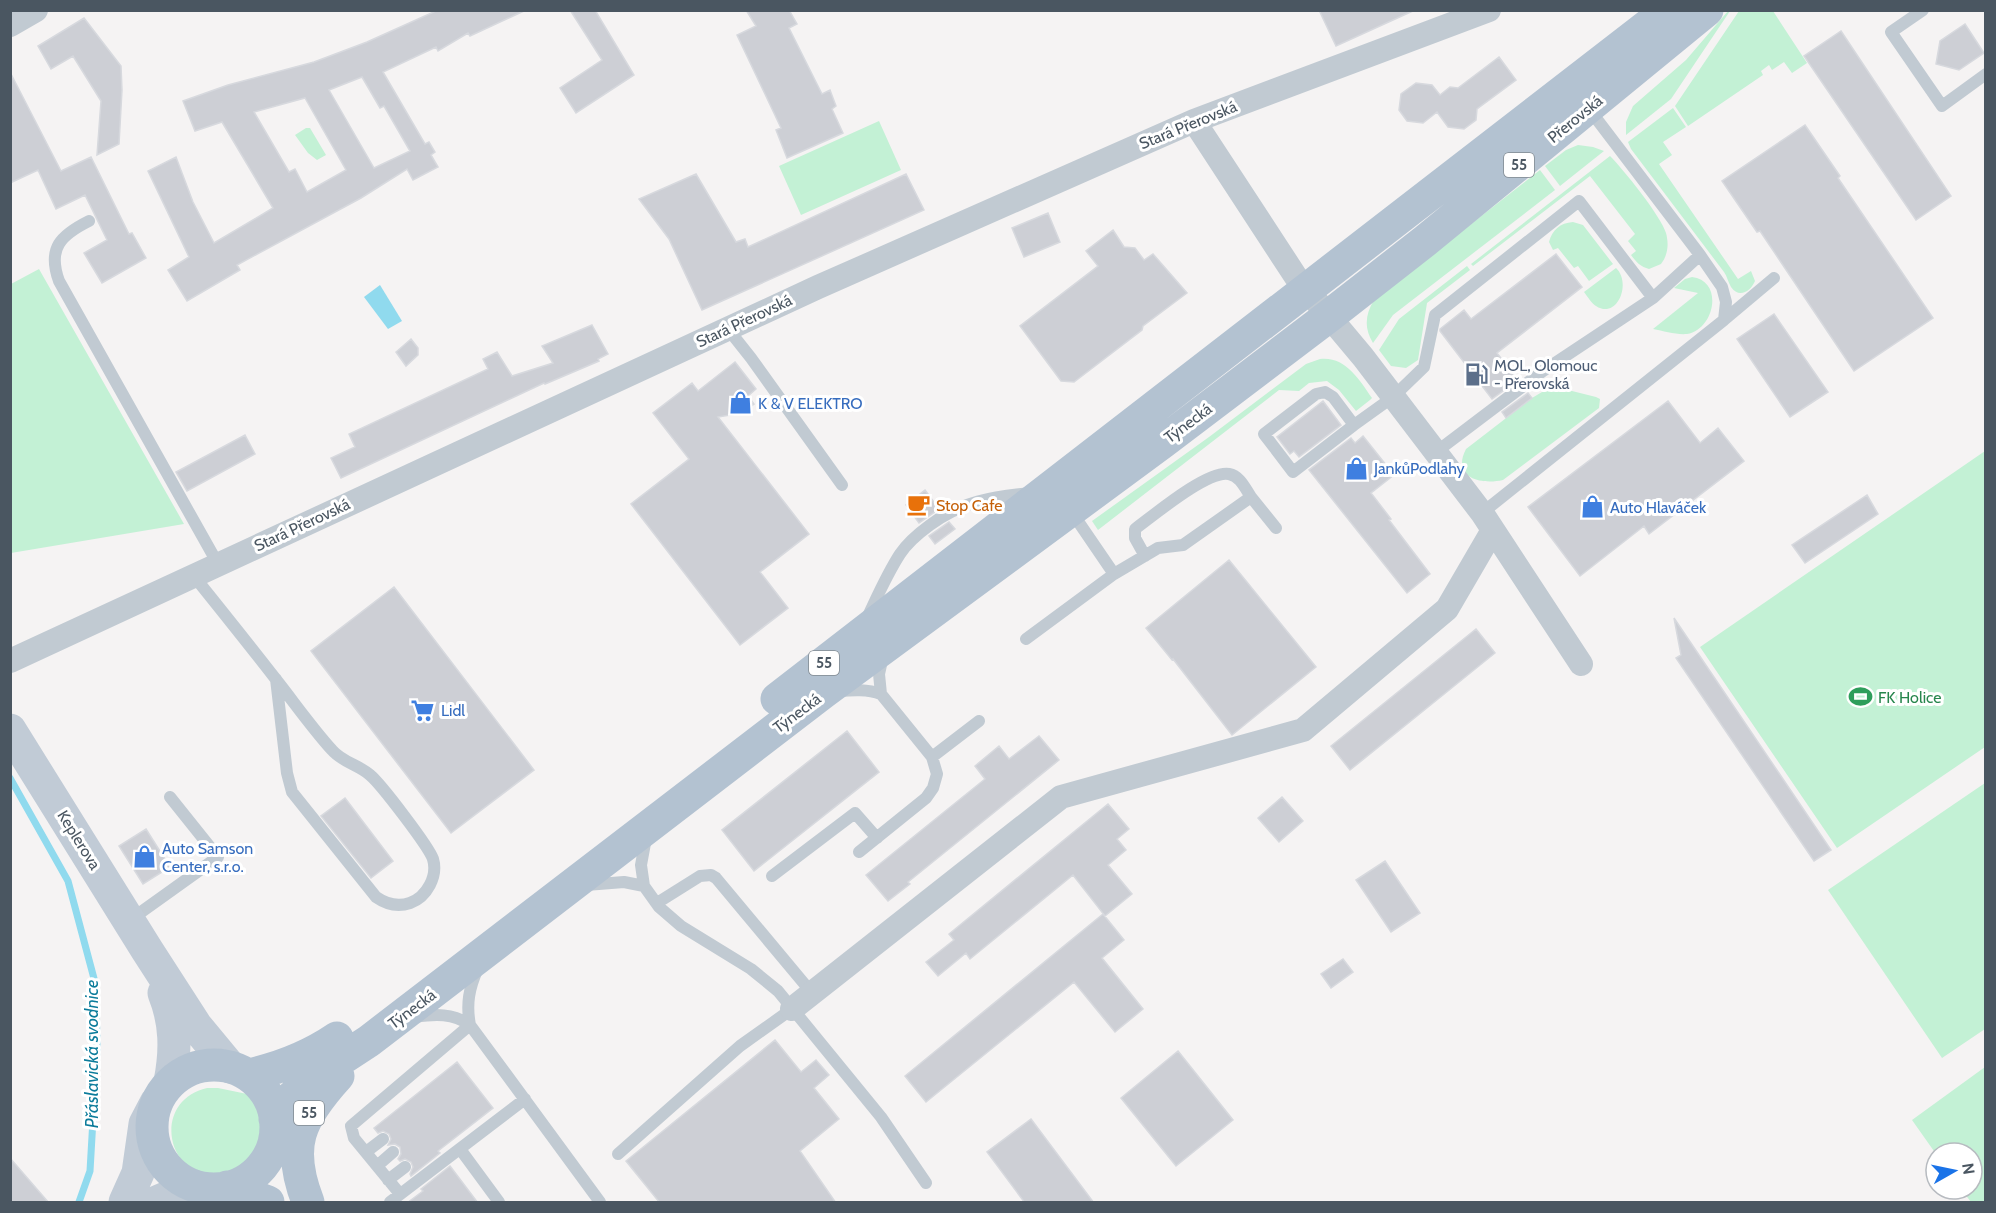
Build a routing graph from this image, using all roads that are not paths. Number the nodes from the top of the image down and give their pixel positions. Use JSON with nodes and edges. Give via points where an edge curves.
{"nodes":[{"id":1,"x":36,"y":10,"type":"edge"},
{"id":2,"x":1489,"y":10,"type":"edge"},
{"id":3,"x":1668,"y":10,"type":"edge"},
{"id":4,"x":1707,"y":10,"type":"edge"},
{"id":5,"x":1923,"y":10,"type":"edge"},
{"id":6,"x":10,"y":25,"type":"edge"},
{"id":7,"x":1986,"y":74,"type":"edge"},
{"id":8,"x":1580,"y":97,"type":"junction"},
{"id":9,"x":1194,"y":121,"type":"junction"},
{"id":10,"x":89,"y":221,"type":"dead end"},
{"id":11,"x":1700,"y":255,"type":"junction"},
{"id":12,"x":1774,"y":279,"type":"dead end"},
{"id":13,"x":1307,"y":291,"type":"junction"},
{"id":14,"x":1653,"y":298,"type":"junction"},
{"id":15,"x":1329,"y":316,"type":"junction"},
{"id":16,"x":1724,"y":320,"type":"junction"},
{"id":17,"x":728,"y":329,"type":"junction"},
{"id":18,"x":1393,"y":397,"type":"junction"},
{"id":19,"x":1354,"y":425,"type":"junction"},
{"id":20,"x":1436,"y":452,"type":"junction"},
{"id":21,"x":842,"y":485,"type":"dead end"},
{"id":22,"x":1251,"y":497,"type":"junction"},
{"id":23,"x":1057,"y":502,"type":"junction"},
{"id":24,"x":1487,"y":522,"type":"junction"},
{"id":25,"x":1276,"y":528,"type":"dead end"},
{"id":26,"x":1145,"y":556,"type":"junction"},
{"id":27,"x":218,"y":564,"type":"junction"},
{"id":28,"x":1114,"y":574,"type":"junction"},
{"id":29,"x":193,"y":575,"type":"junction"},
{"id":30,"x":1026,"y":639,"type":"dead end"},
{"id":31,"x":875,"y":640,"type":"junction"},
{"id":32,"x":10,"y":661,"type":"edge"},
{"id":33,"x":1581,"y":664,"type":"dead end"},
{"id":34,"x":276,"y":679,"type":"junction"},
{"id":35,"x":824,"y":692,"type":"junction"},
{"id":36,"x":881,"y":694,"type":"junction"},
{"id":37,"x":979,"y":721,"type":"dead end"},
{"id":38,"x":10,"y":730,"type":"edge"},
{"id":39,"x":932,"y":757,"type":"junction"},
{"id":40,"x":170,"y":797,"type":"dead end"},
{"id":41,"x":650,"y":825,"type":"junction"},
{"id":42,"x":877,"y":838,"type":"junction"},
{"id":43,"x":859,"y":852,"type":"dead end"},
{"id":44,"x":772,"y":876,"type":"dead end"},
{"id":45,"x":644,"y":886,"type":"junction"},
{"id":46,"x":571,"y":887,"type":"junction"},
{"id":47,"x":657,"y":903,"type":"junction"},
{"id":48,"x":129,"y":921,"type":"junction"},
{"id":49,"x":147,"y":950,"type":"junction"},
{"id":50,"x":483,"y":954,"type":"junction"},
{"id":51,"x":812,"y":993,"type":"junction"},
{"id":52,"x":792,"y":1009,"type":"junction"},
{"id":53,"x":396,"y":1020,"type":"junction"},
{"id":54,"x":470,"y":1025,"type":"junction"},
{"id":55,"x":369,"y":1041,"type":"junction"},
{"id":56,"x":239,"y":1071,"type":"junction"},
{"id":57,"x":163,"y":1093,"type":"junction"},
{"id":58,"x":525,"y":1099,"type":"junction"},
{"id":59,"x":275,"y":1119,"type":"junction"},
{"id":60,"x":382,"y":1139,"type":"dead end"},
{"id":61,"x":460,"y":1149,"type":"junction"},
{"id":62,"x":366,"y":1152,"type":"junction"},
{"id":63,"x":393,"y":1152,"type":"dead end"},
{"id":64,"x":269,"y":1154,"type":"junction"},
{"id":65,"x":618,"y":1154,"type":"dead end"},
{"id":66,"x":377,"y":1166,"type":"junction"},
{"id":67,"x":405,"y":1167,"type":"dead end"},
{"id":68,"x":388,"y":1180,"type":"junction"},
{"id":69,"x":926,"y":1183,"type":"dead end"},
{"id":70,"x":194,"y":1186,"type":"junction"},
{"id":71,"x":227,"y":1188,"type":"junction"},
{"id":72,"x":400,"y":1194,"type":"junction"},
{"id":73,"x":125,"y":1203,"type":"edge"},
{"id":74,"x":157,"y":1203,"type":"edge"},
{"id":75,"x":268,"y":1203,"type":"edge"},
{"id":76,"x":292,"y":1203,"type":"edge"},
{"id":77,"x":308,"y":1203,"type":"edge"},
{"id":78,"x":390,"y":1203,"type":"edge"},
{"id":79,"x":500,"y":1203,"type":"edge"},
{"id":80,"x":600,"y":1203,"type":"edge"}],
"edges":[{"from":1,"to":6,"type":"street"},
{"from":2,"to":9,"type":"street","name":"Stará Přerovská"},
{"from":3,"to":8,"type":"main road","name":"Přerovská","number":"55"},
{"from":4,"to":8,"type":"main road","name":"Přerovská","number":"55"},
{"from":5,"to":7,"type":"lane","via":[[1891,32],[1942,106]]},
{"from":8,"to":11,"type":"lane"},
{"from":8,"to":13,"type":"main road","name":"Přerovská","number":"55"},
{"from":8,"to":15,"type":"main road","name":"Přerovská","number":"55","via":[[1425,241]]},
{"from":9,"to":13,"type":"street"},
{"from":9,"to":17,"type":"street","name":"Stará Přerovská"},
{"from":10,"to":27,"type":"lane","via":[[59,241],[54,268],[58,281]]},
{"from":11,"to":14,"type":"lane"},
{"from":11,"to":16,"type":"lane","via":[[1722,287],[1726,302]]},
{"from":12,"to":16,"type":"lane"},
{"from":13,"to":15,"type":"street"},
{"from":13,"to":23,"type":"main road","name":"Týnecká","number":"55"},
{"from":14,"to":18,"type":"lane","via":[[1579,201],[1435,315],[1424,367]]},
{"from":14,"to":20,"type":"lane","via":[[1544,371]]},
{"from":15,"to":18,"type":"street"},
{"from":15,"to":23,"type":"main road","name":"Týnecká","number":"55"},
{"from":16,"to":24,"type":"lane"},
{"from":17,"to":21,"type":"lane"},
{"from":17,"to":27,"type":"street","name":"Stará Přerovská"},
{"from":18,"to":19,"type":"lane"},
{"from":18,"to":20,"type":"street"},
{"from":19,"to":19,"type":"lane","via":[[1325,392],[1316,394],[1264,434],[1293,472]]},
{"from":20,"to":24,"type":"street"},
{"from":22,"to":25,"type":"lane"},
{"from":22,"to":26,"type":"lane","via":[[1183,545],[1158,548]]},
{"from":22,"to":26,"type":"lane","via":[[1240,479],[1230,474],[1219,474],[1183,493],[1135,530]]},
{"from":23,"to":28,"type":"lane"},
{"from":23,"to":31,"type":"main road","name":"Týnecká","number":"55"},
{"from":23,"to":31,"type":"lane","via":[[1010,494],[946,513],[901,552],[886,578]]},
{"from":24,"to":33,"type":"street"},
{"from":24,"to":51,"type":"street","via":[[1447,609],[1302,730],[1061,797]]},
{"from":26,"to":28,"type":"lane"},
{"from":27,"to":29,"type":"street","name":"Stará Přerovská"},
{"from":28,"to":30,"type":"lane"},
{"from":29,"to":32,"type":"street","name":"Stará Přerovská"},
{"from":29,"to":34,"type":"lane"},
{"from":31,"to":35,"type":"main road","name":"Týnecká","number":"55"},
{"from":31,"to":36,"type":"lane"},
{"from":31,"to":56,"type":"main road","name":"Týnecká","number":"55","via":[[340,1035],[290,1064],[273,1070]]},
{"from":34,"to":34,"type":"lane","via":[[335,754],[374,778],[427,847],[433,860],[433,879],[419,898],[396,905],[376,897],[292,792],[286,773]]},
{"from":35,"to":36,"type":"lane","via":[[859,690]]},
{"from":35,"to":41,"type":"main road","name":"Týnecká","number":"55"},
{"from":36,"to":39,"type":"lane"},
{"from":37,"to":39,"type":"lane"},
{"from":38,"to":48,"type":"main road","name":"Keplerova"},
{"from":39,"to":42,"type":"lane","via":[[937,774],[933,788]]},
{"from":40,"to":48,"type":"lane","via":[[218,857]]},
{"from":41,"to":45,"type":"lane","via":[[641,858]]},
{"from":41,"to":46,"type":"main road","name":"Týnecká","number":"55"},
{"from":42,"to":43,"type":"lane"},
{"from":42,"to":44,"type":"lane","via":[[855,813]]},
{"from":45,"to":46,"type":"lane","via":[[624,882]]},
{"from":45,"to":47,"type":"lane"},
{"from":46,"to":50,"type":"main road","name":"Týnecká","number":"55"},
{"from":47,"to":51,"type":"lane","via":[[700,876],[711,875]]},
{"from":47,"to":52,"type":"lane","via":[[681,927],[751,969]]},
{"from":48,"to":49,"type":"main road","name":"Keplerova"},
{"from":49,"to":56,"type":"main road","name":"Keplerova","via":[[203,1036]]},
{"from":49,"to":57,"type":"main road","name":"Keplerova","via":[[172,1015],[175,1042]]},
{"from":50,"to":53,"type":"main road","name":"Týnecká","number":"55"},
{"from":50,"to":54,"type":"lane","via":[[468,995]]},
{"from":51,"to":52,"type":"street"},
{"from":52,"to":65,"type":"lane","via":[[740,1046]]},
{"from":52,"to":69,"type":"lane","via":[[881,1117]]},
{"from":53,"to":54,"type":"lane","via":[[441,1015]]},
{"from":53,"to":55,"type":"main road","name":"Týnecká","number":"55"},
{"from":54,"to":58,"type":"lane"},
{"from":54,"to":62,"type":"lane","via":[[353,1122],[352,1134]]},
{"from":55,"to":59,"type":"main road","name":"Týnecká","number":"55","via":[[314,1077]]},
{"from":55,"to":77,"type":"main road","number":"55","via":[[314,1104],[301,1128],[297,1163]]},
{"from":56,"to":57,"type":"main road","name":"Týnecká","number":"55","via":[[202,1066],[186,1071]]},
{"from":56,"to":59,"type":"main road","number":"55","via":[[267,1096]]},
{"from":57,"to":70,"type":"main road","via":[[152,1117],[157,1153],[173,1174]]},
{"from":57,"to":73,"type":"main road","via":[[145,1124],[138,1173]]},
{"from":58,"to":61,"type":"lane"},
{"from":58,"to":80,"type":"lane"},
{"from":59,"to":64,"type":"main road","number":"55","via":[[275,1138]]},
{"from":60,"to":62,"type":"lane"},
{"from":61,"to":72,"type":"lane"},
{"from":61,"to":79,"type":"lane"},
{"from":62,"to":66,"type":"lane"},
{"from":63,"to":66,"type":"lane"},
{"from":64,"to":71,"type":"main road","number":"55","via":[[255,1173]]},
{"from":64,"to":76,"type":"main road","via":[[281,1187]]},
{"from":66,"to":68,"type":"lane"},
{"from":67,"to":68,"type":"lane"},
{"from":68,"to":72,"type":"lane"},
{"from":70,"to":71,"type":"main road"},
{"from":70,"to":74,"type":"main road"},
{"from":71,"to":75,"type":"main road"},
{"from":72,"to":78,"type":"lane"}]}
